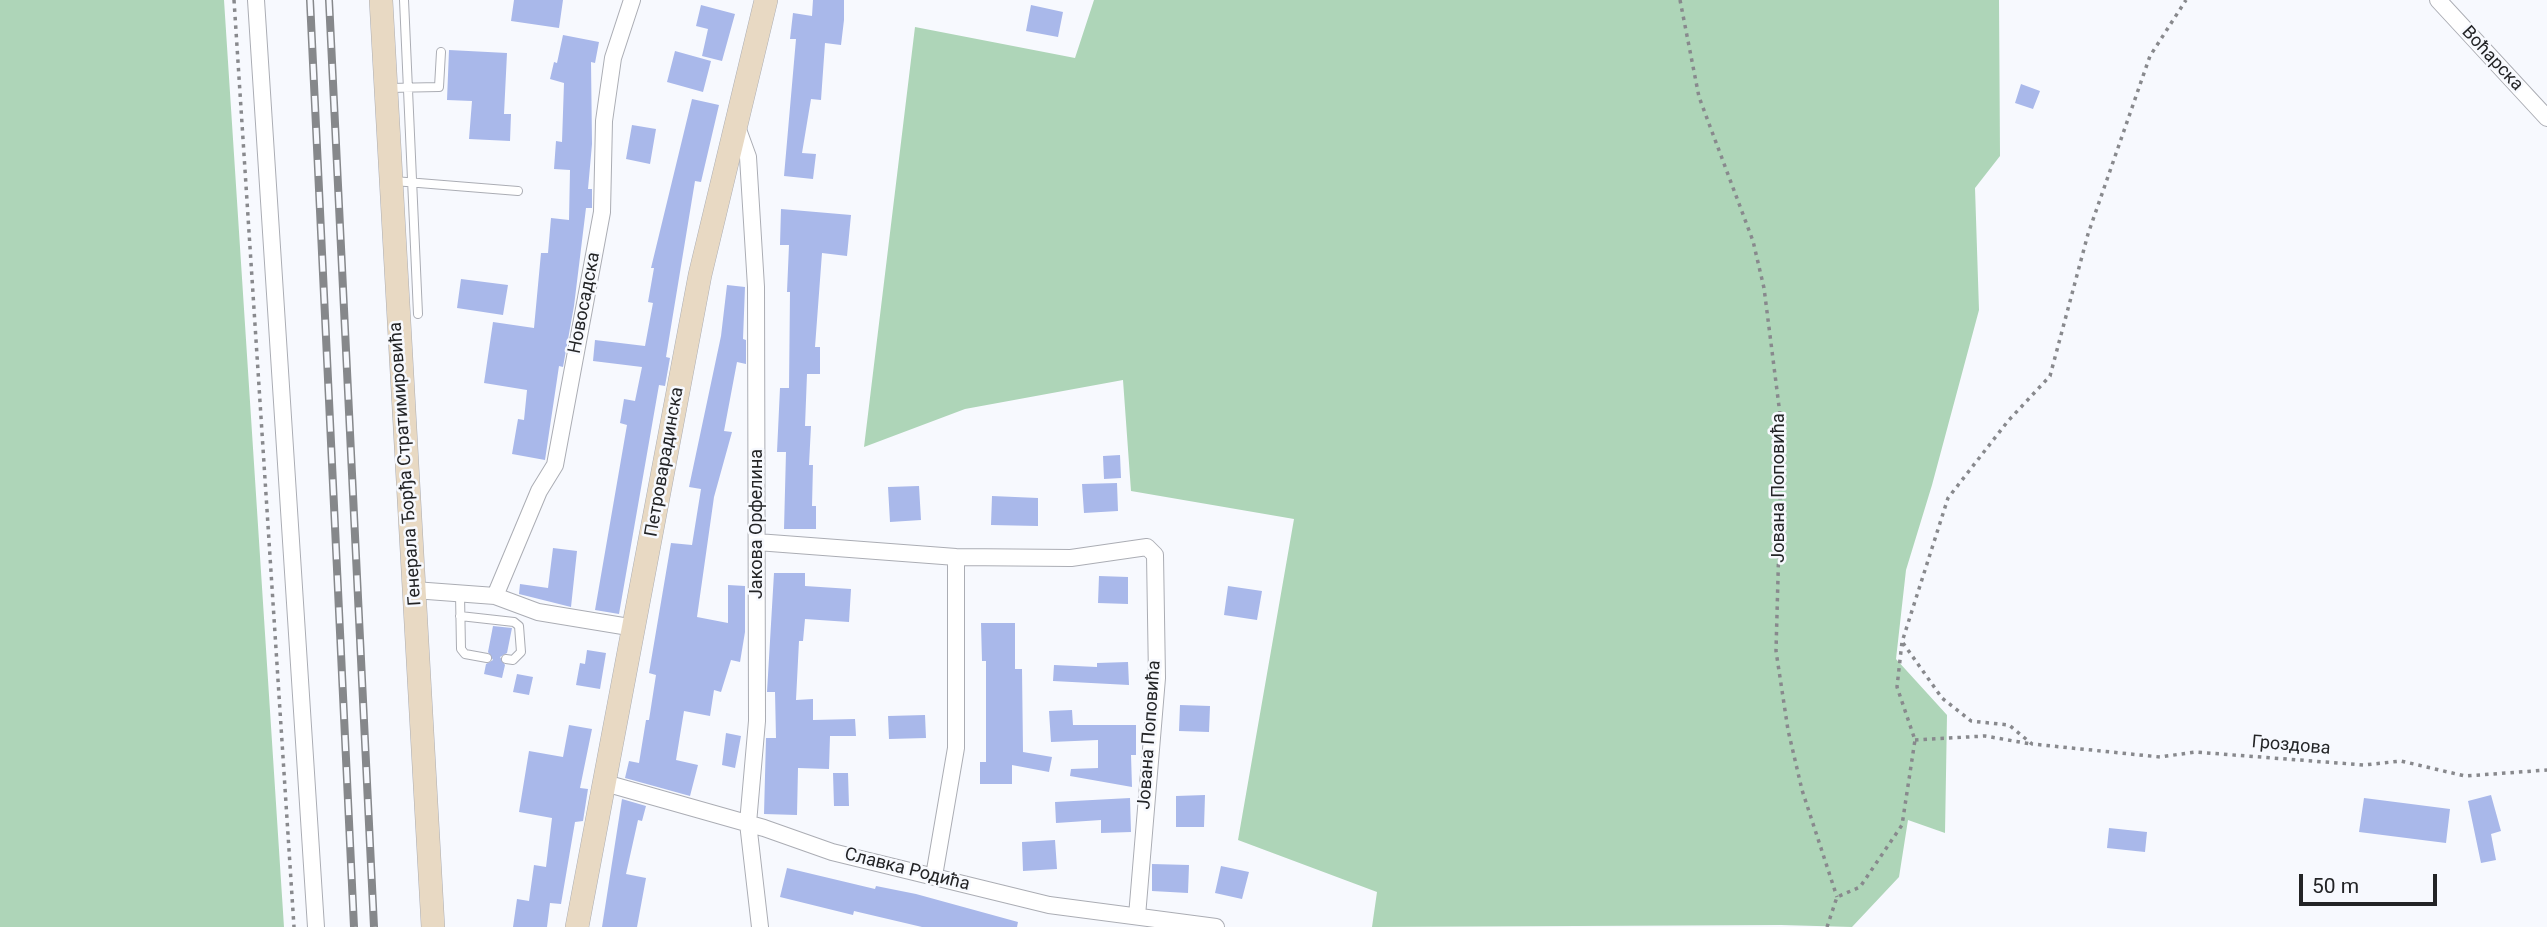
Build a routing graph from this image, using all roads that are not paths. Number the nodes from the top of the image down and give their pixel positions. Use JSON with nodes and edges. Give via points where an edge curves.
{"nodes":[{"id":1,"x":256,"y":0,"type":"edge"},
{"id":2,"x":382,"y":0,"type":"edge"},
{"id":3,"x":404,"y":0,"type":"edge"},
{"id":4,"x":632,"y":0,"type":"edge"},
{"id":5,"x":766,"y":0,"type":"edge"},
{"id":6,"x":2438,"y":0,"type":"edge"},
{"id":7,"x":440,"y":52,"type":"dead end"},
{"id":8,"x":396,"y":88,"type":"junction"},
{"id":9,"x":2547,"y":118,"type":"edge"},
{"id":10,"x":735,"y":122,"type":"junction"},
{"id":11,"x":401,"y":181,"type":"junction"},
{"id":12,"x":518,"y":191,"type":"dead end"},
{"id":13,"x":418,"y":314,"type":"dead end"},
{"id":14,"x":757,"y":542,"type":"junction"},
{"id":15,"x":956,"y":557,"type":"junction"},
{"id":16,"x":414,"y":590,"type":"junction"},
{"id":17,"x":460,"y":594,"type":"junction"},
{"id":18,"x":495,"y":596,"type":"junction"},
{"id":19,"x":460,"y":616,"type":"junction"},
{"id":20,"x":635,"y":628,"type":"junction"},
{"id":21,"x":487,"y":658,"type":"dead end"},
{"id":22,"x":506,"y":659,"type":"dead end"},
{"id":23,"x":605,"y":783,"type":"junction"},
{"id":24,"x":748,"y":824,"type":"junction"},
{"id":25,"x":934,"y":876,"type":"junction"},
{"id":26,"x":1137,"y":916,"type":"junction"},
{"id":27,"x":316,"y":927,"type":"edge"},
{"id":28,"x":433,"y":927,"type":"edge"},
{"id":29,"x":577,"y":927,"type":"edge"},
{"id":30,"x":760,"y":927,"type":"edge"},
{"id":31,"x":1216,"y":927,"type":"edge"}],
"edges":[{"from":1,"to":27,"type":"street"},
{"from":2,"to":8,"type":"street","name":"Генерала Ђорђа Стратимировића"},
{"from":3,"to":8,"type":"lane"},
{"from":4,"to":18,"type":"street","name":"Новосадска","via":[[613,58],[604,121],[602,212],[555,465]]},
{"from":5,"to":10,"type":"street","name":"Петроварадинска"},
{"from":6,"to":9,"type":"street","name":"Воћарска"},
{"from":7,"to":8,"type":"lane","via":[[439,87]]},
{"from":8,"to":11,"type":"street","name":"Генерала Ђорђа Стратимировића"},
{"from":10,"to":14,"type":"street","name":"Јакова Орфелина","via":[[748,157],[756,287]]},
{"from":10,"to":20,"type":"street","name":"Петроварадинска","via":[[700,275]]},
{"from":11,"to":12,"type":"lane"},
{"from":11,"to":13,"type":"lane"},
{"from":11,"to":16,"type":"street","name":"Генерала Ђорђа Стратимировића"},
{"from":14,"to":15,"type":"street"},
{"from":14,"to":24,"type":"street","name":"Јакова Орфелина","via":[[757,721]]},
{"from":15,"to":25,"type":"street","via":[[956,748]]},
{"from":15,"to":26,"type":"street","name":"Јована Поповића","via":[[1072,558],[1147,547],[1155,555],[1157,678]]},
{"from":16,"to":17,"type":"street"},
{"from":16,"to":28,"type":"street","name":"Генерала Ђорђа Стратимировића"},
{"from":17,"to":18,"type":"street"},
{"from":17,"to":19,"type":"lane"},
{"from":18,"to":20,"type":"street","via":[[538,612]]},
{"from":19,"to":21,"type":"lane","via":[[461,649]]},
{"from":19,"to":22,"type":"lane","via":[[519,626],[521,652],[513,660]]},
{"from":20,"to":23,"type":"street","name":"Петроварадинска"},
{"from":23,"to":24,"type":"street","name":"Славка Родића"},
{"from":23,"to":29,"type":"street","name":"Петроварадинска"},
{"from":24,"to":25,"type":"street","name":"Славка Родића","via":[[832,852]]},
{"from":24,"to":30,"type":"street","name":"Јакова Орфелина"},
{"from":25,"to":26,"type":"street","name":"Славка Родића","via":[[1049,905]]},
{"from":26,"to":31,"type":"street","name":"Славка Родића"}]}
